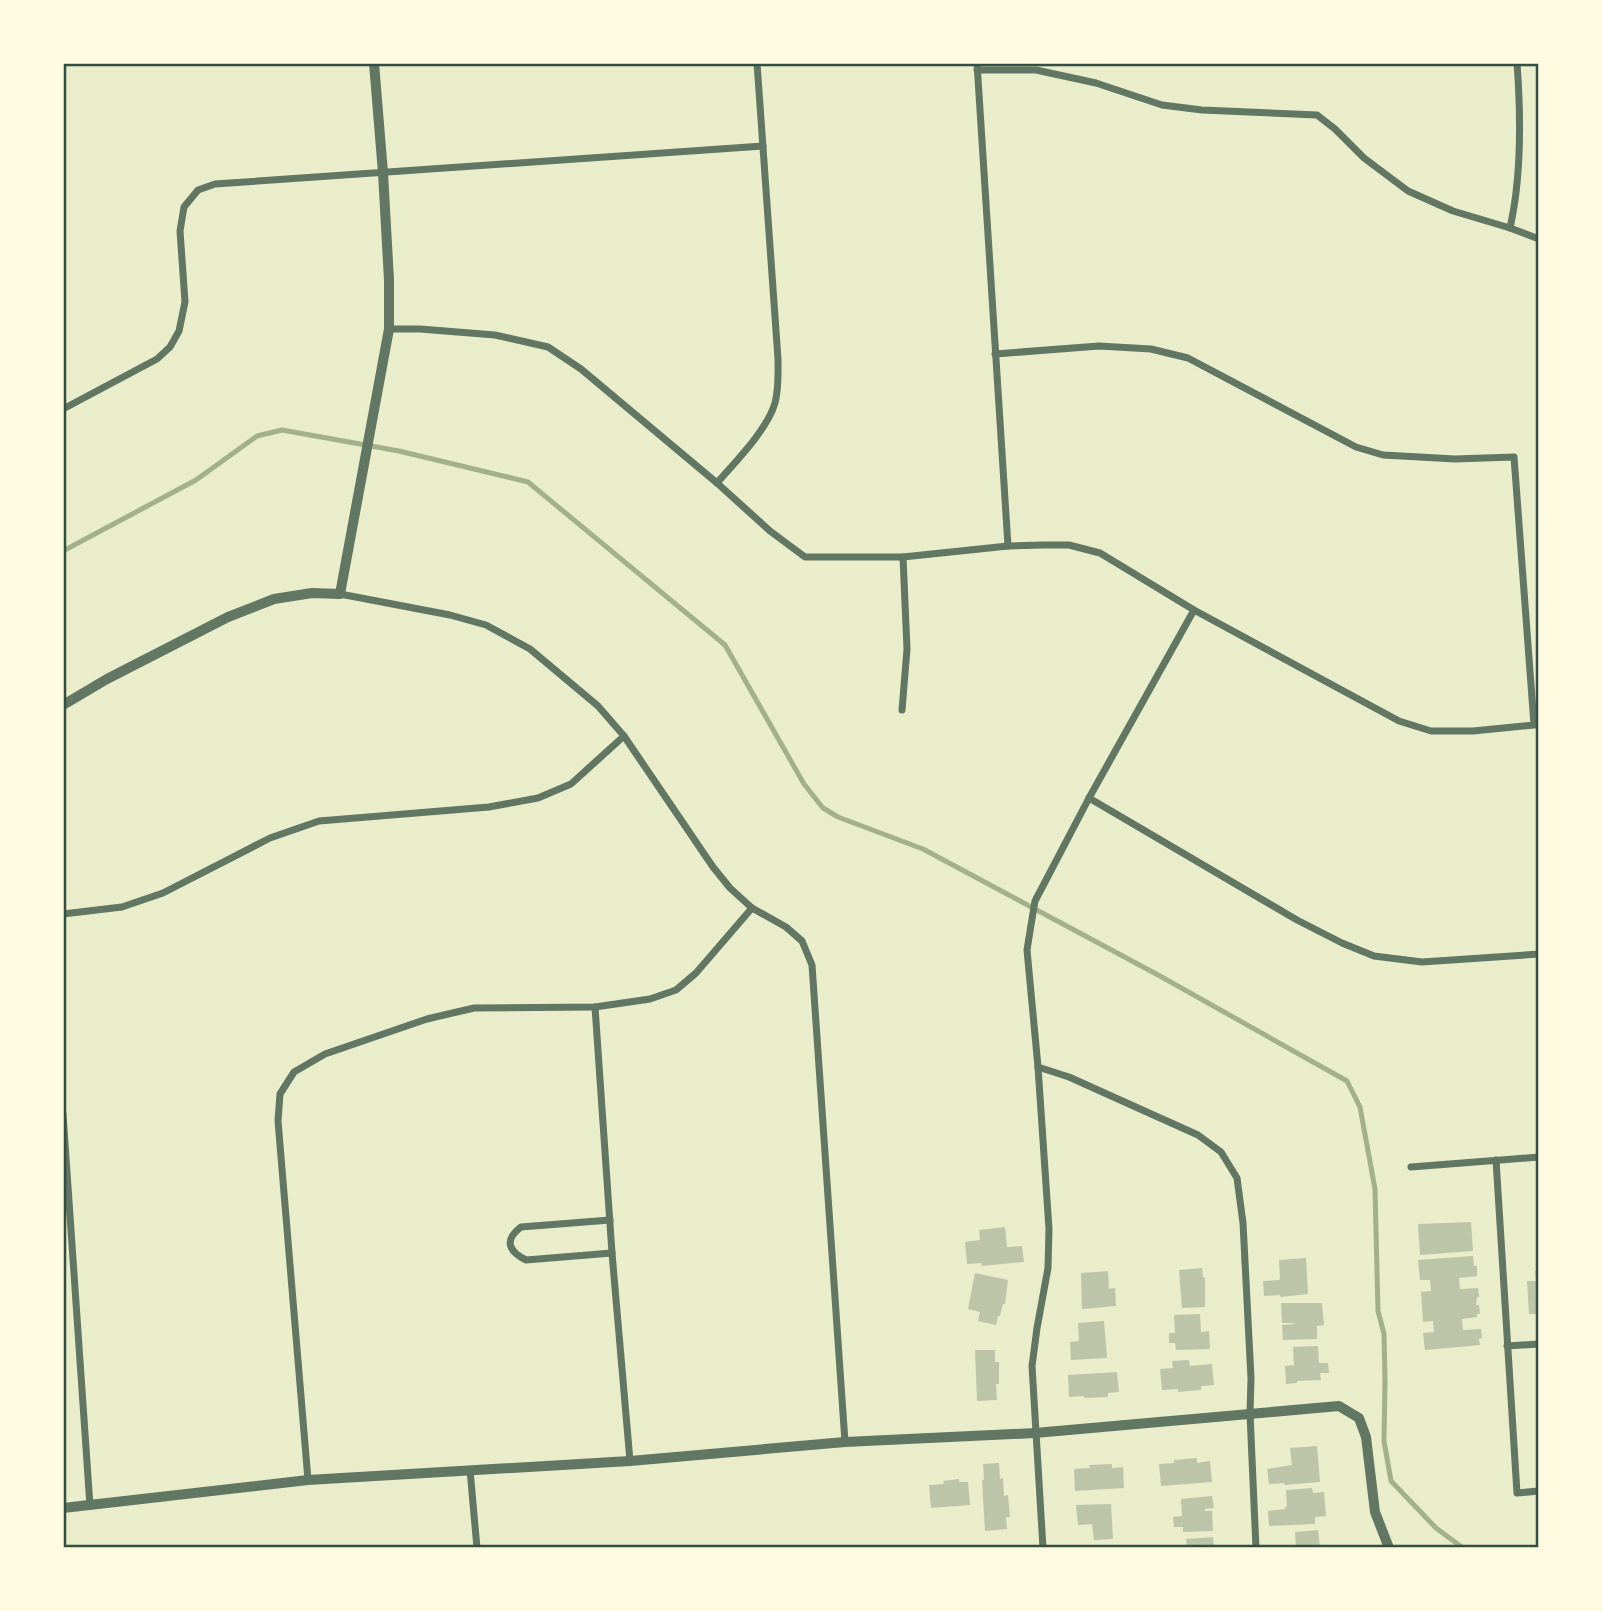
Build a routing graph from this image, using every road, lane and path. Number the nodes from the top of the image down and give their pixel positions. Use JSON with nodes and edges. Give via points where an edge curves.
{"nodes":[{"id":1,"x":374,"y":63,"type":"edge"},
{"id":2,"x":757,"y":63,"type":"edge"},
{"id":3,"x":1517,"y":63,"type":"edge"},
{"id":4,"x":977,"y":67,"type":"edge"},
{"id":5,"x":763,"y":146,"type":"junction"},
{"id":6,"x":383,"y":173,"type":"junction"},
{"id":7,"x":1510,"y":228,"type":"junction"},
{"id":8,"x":1539,"y":239,"type":"edge"},
{"id":9,"x":389,"y":329,"type":"junction"},
{"id":10,"x":995,"y":354,"type":"junction"},
{"id":11,"x":63,"y":409,"type":"edge"},
{"id":12,"x":717,"y":483,"type":"junction"},
{"id":13,"x":1008,"y":546,"type":"junction"},
{"id":14,"x":903,"y":557,"type":"junction"},
{"id":15,"x":341,"y":594,"type":"junction"},
{"id":16,"x":1194,"y":610,"type":"junction"},
{"id":17,"x":63,"y":705,"type":"edge"},
{"id":18,"x":902,"y":710,"type":"dead end"},
{"id":19,"x":624,"y":736,"type":"junction"},
{"id":20,"x":1089,"y":798,"type":"junction"},
{"id":21,"x":752,"y":908,"type":"junction"},
{"id":22,"x":63,"y":914,"type":"edge"},
{"id":23,"x":1539,"y":954,"type":"edge"},
{"id":24,"x":595,"y":1007,"type":"junction"},
{"id":25,"x":1038,"y":1067,"type":"junction"},
{"id":26,"x":63,"y":1114,"type":"edge"},
{"id":27,"x":1539,"y":1157,"type":"edge"},
{"id":28,"x":1496,"y":1160,"type":"junction"},
{"id":29,"x":1410,"y":1167,"type":"dead end"},
{"id":30,"x":610,"y":1220,"type":"junction"},
{"id":31,"x":612,"y":1253,"type":"junction"},
{"id":32,"x":1539,"y":1344,"type":"edge"},
{"id":33,"x":1507,"y":1346,"type":"junction"},
{"id":34,"x":1250,"y":1414,"type":"junction"},
{"id":35,"x":1035,"y":1433,"type":"junction"},
{"id":36,"x":845,"y":1442,"type":"junction"},
{"id":37,"x":630,"y":1461,"type":"junction"},
{"id":38,"x":470,"y":1471,"type":"junction"},
{"id":39,"x":308,"y":1480,"type":"junction"},
{"id":40,"x":1539,"y":1491,"type":"edge"},
{"id":41,"x":90,"y":1506,"type":"junction"},
{"id":42,"x":63,"y":1508,"type":"edge"},
{"id":43,"x":477,"y":1548,"type":"edge"},
{"id":44,"x":1043,"y":1548,"type":"edge"},
{"id":45,"x":1256,"y":1548,"type":"edge"},
{"id":46,"x":1389,"y":1548,"type":"edge"}],
"edges":[{"from":1,"to":6,"type":"street"},
{"from":2,"to":5,"type":"street"},
{"from":3,"to":7,"type":"street","via":[[1519,151]]},
{"from":4,"to":7,"type":"street","via":[[1036,70],[1163,105],[1317,115],[1408,191]]},
{"from":4,"to":10,"type":"street"},
{"from":5,"to":6,"type":"street"},
{"from":5,"to":12,"type":"street","via":[[778,386],[766,420]]},
{"from":6,"to":9,"type":"street"},
{"from":6,"to":11,"type":"street","via":[[215,184],[198,190],[184,207],[180,231],[185,302],[170,347],[157,359]]},
{"from":7,"to":8,"type":"street"},
{"from":9,"to":12,"type":"street","via":[[495,335],[548,347],[581,369]]},
{"from":9,"to":15,"type":"street"},
{"from":10,"to":13,"type":"street"},
{"from":10,"to":16,"type":"street","via":[[1099,346],[1151,349],[1188,358],[1356,447],[1383,455],[1514,457],[1534,725],[1431,731],[1399,721]]},
{"from":12,"to":14,"type":"street","via":[[805,556]]},
{"from":13,"to":14,"type":"street"},
{"from":13,"to":16,"type":"street","via":[[1069,545],[1100,553]]},
{"from":14,"to":18,"type":"street","via":[[907,649]]},
{"from":15,"to":17,"type":"street","via":[[274,599],[228,617]]},
{"from":15,"to":19,"type":"street","via":[[486,625],[530,649],[597,706]]},
{"from":16,"to":20,"type":"street"},
{"from":19,"to":21,"type":"street","via":[[713,867]]},
{"from":19,"to":22,"type":"street","via":[[571,784],[538,798],[489,807],[319,821],[270,838],[163,893],[122,907]]},
{"from":20,"to":23,"type":"street","via":[[1297,920],[1374,956],[1422,962]]},
{"from":20,"to":25,"type":"street","via":[[1035,901],[1027,950]]},
{"from":21,"to":24,"type":"street","via":[[676,990]]},
{"from":21,"to":36,"type":"street","via":[[802,941],[811,965]]},
{"from":24,"to":30,"type":"street"},
{"from":24,"to":39,"type":"street","via":[[474,1008],[427,1018],[325,1054],[294,1072],[280,1094],[278,1121]]},
{"from":25,"to":34,"type":"street","via":[[1198,1135],[1221,1152],[1237,1178],[1251,1365]]},
{"from":25,"to":35,"type":"street","via":[[1049,1229],[1048,1268],[1032,1366]]},
{"from":26,"to":41,"type":"street"},
{"from":27,"to":28,"type":"street"},
{"from":28,"to":29,"type":"street"},
{"from":28,"to":33,"type":"street"},
{"from":30,"to":31,"type":"street"},
{"from":30,"to":31,"type":"street","via":[[521,1227],[510,1238],[511,1249],[526,1260]]},
{"from":31,"to":37,"type":"street"},
{"from":32,"to":33,"type":"street"},
{"from":33,"to":40,"type":"street","via":[[1517,1493]]},
{"from":34,"to":35,"type":"street"},
{"from":34,"to":45,"type":"street"},
{"from":34,"to":46,"type":"street","via":[[1339,1406],[1359,1418],[1366,1437],[1375,1512]]},
{"from":35,"to":36,"type":"street"},
{"from":35,"to":44,"type":"street"},
{"from":36,"to":37,"type":"street"},
{"from":37,"to":38,"type":"street"},
{"from":38,"to":39,"type":"street"},
{"from":38,"to":43,"type":"street"},
{"from":39,"to":41,"type":"street"},
{"from":41,"to":42,"type":"street"}]}
